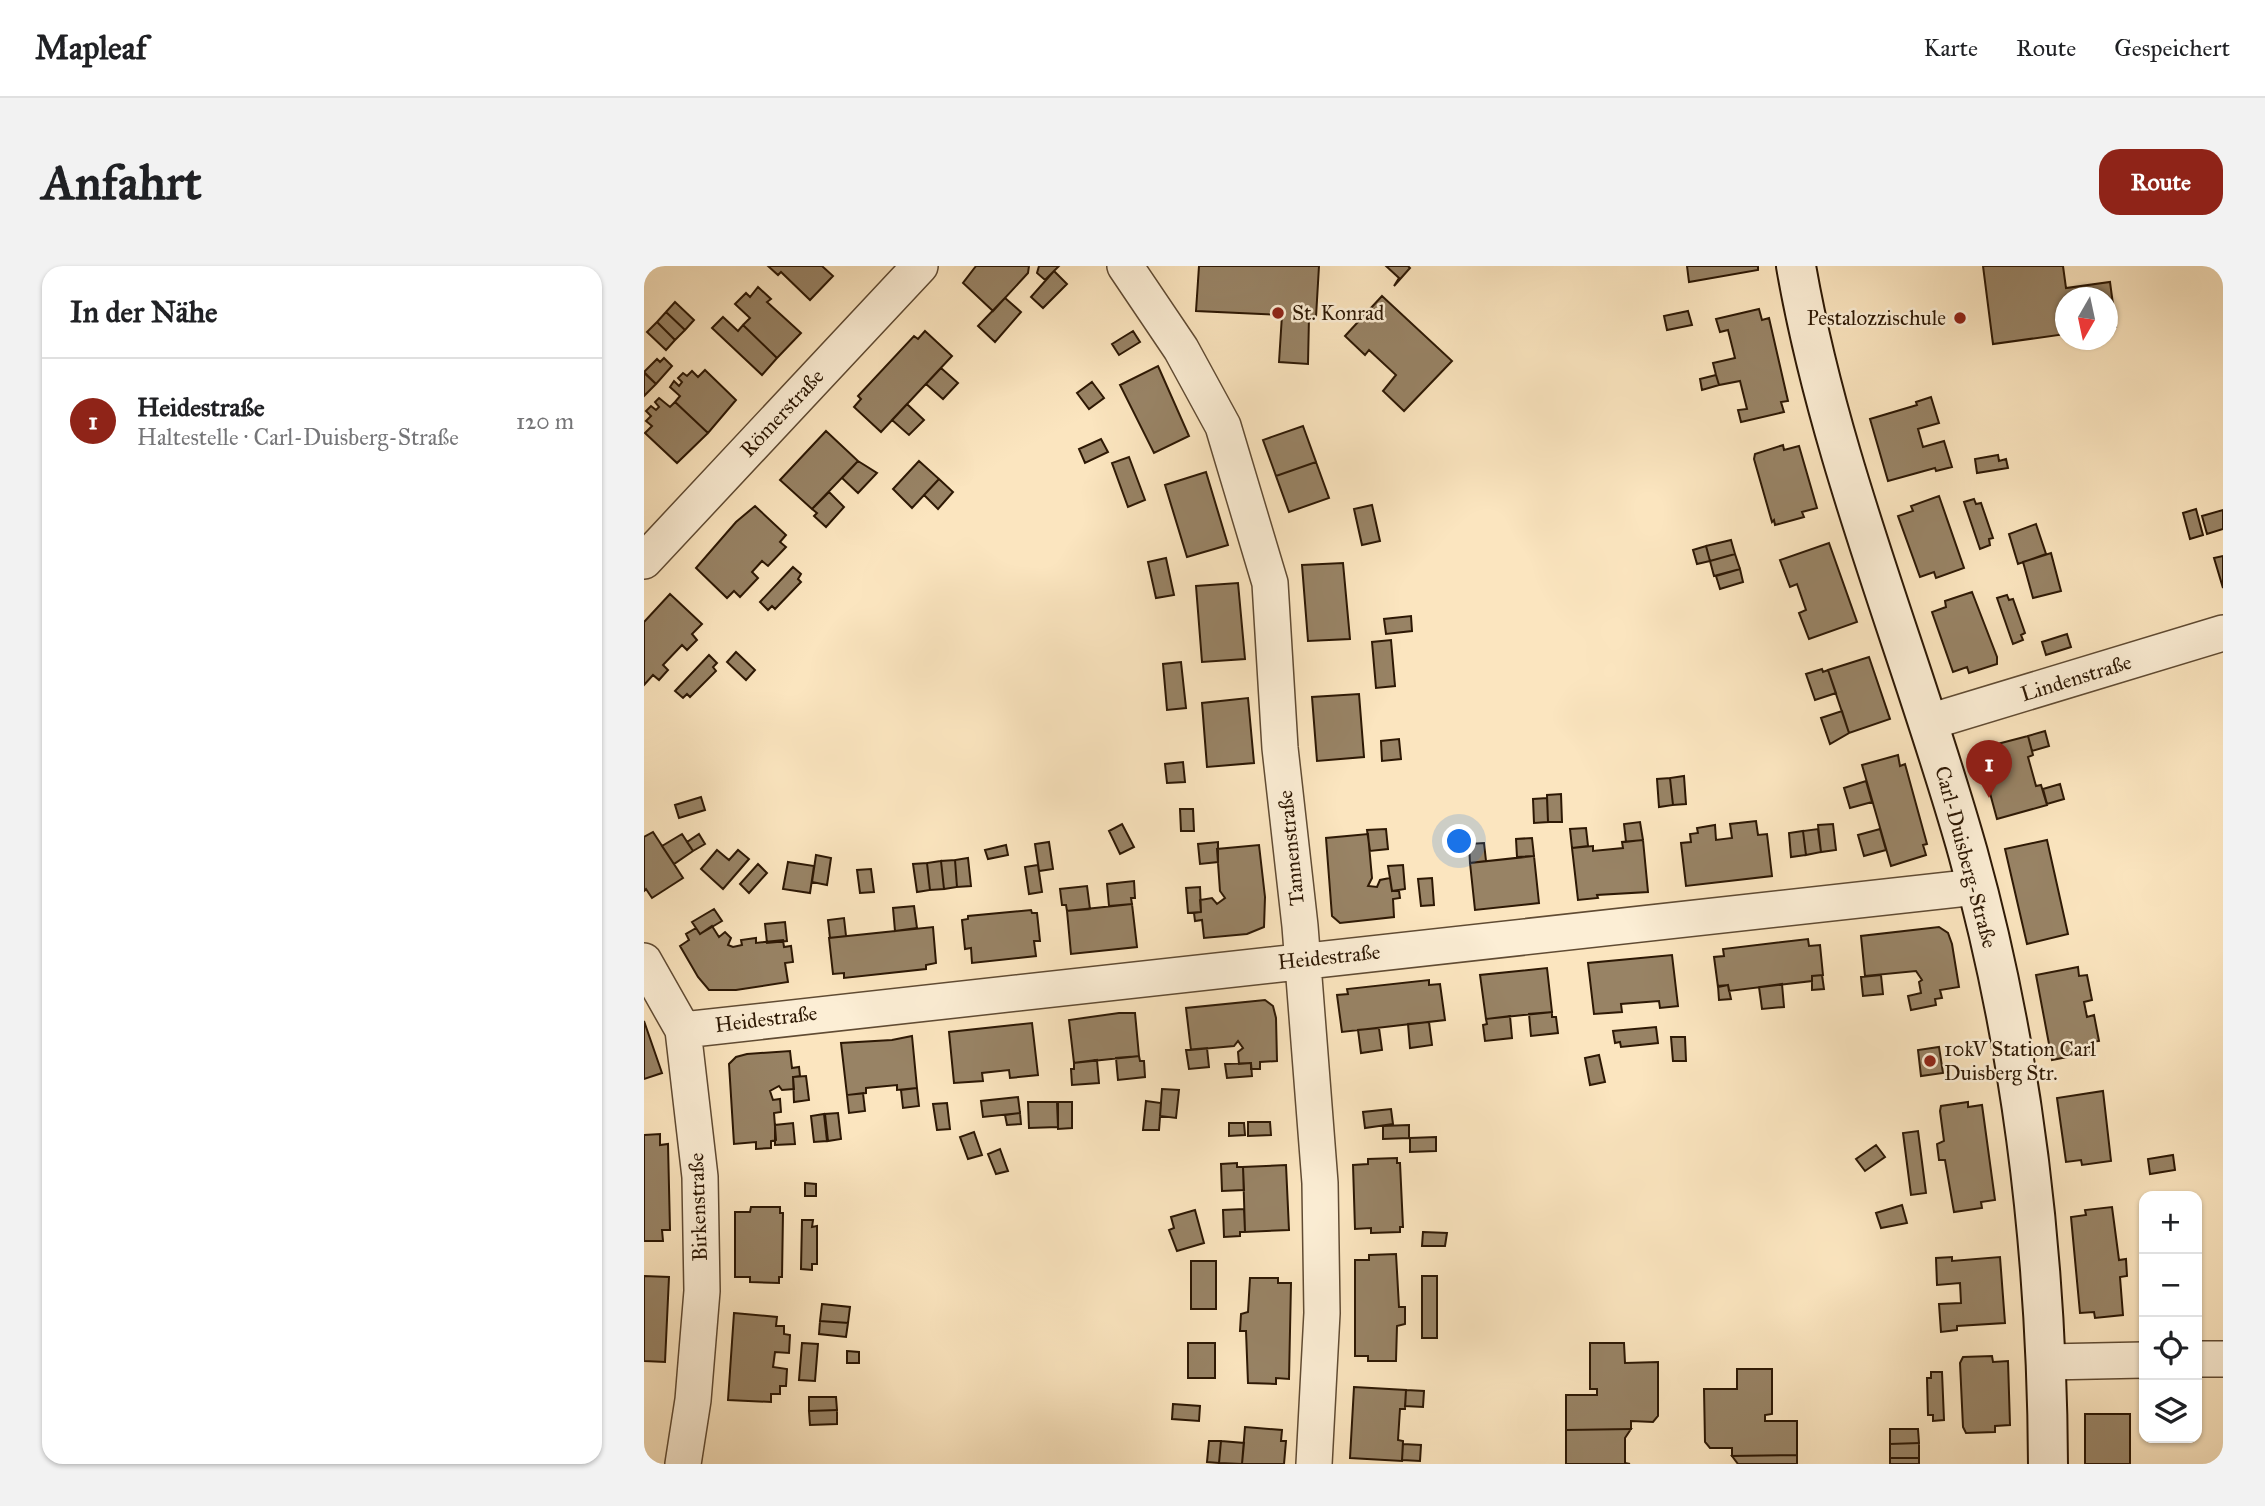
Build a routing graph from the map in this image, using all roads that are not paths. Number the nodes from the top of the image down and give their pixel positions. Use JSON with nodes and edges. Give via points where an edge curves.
{"nodes":[{"id":1,"x":920,"y":266,"type":"edge"},
{"id":2,"x":1125,"y":266,"type":"edge"},
{"id":3,"x":1796,"y":266,"type":"edge"},
{"id":4,"x":644,"y":561,"type":"edge"},
{"id":5,"x":2223,"y":633,"type":"edge"},
{"id":6,"x":1929,"y":722,"type":"junction"},
{"id":7,"x":1976,"y":887,"type":"junction"},
{"id":8,"x":1302,"y":960,"type":"junction"},
{"id":9,"x":644,"y":961,"type":"edge"},
{"id":10,"x":683,"y":1030,"type":"junction"},
{"id":11,"x":2202,"y":1359,"type":"edge"},
{"id":12,"x":2223,"y":1359,"type":"edge"},
{"id":13,"x":2139,"y":1360,"type":"edge"},
{"id":14,"x":2047,"y":1362,"type":"junction"},
{"id":15,"x":683,"y":1464,"type":"edge"},
{"id":16,"x":1314,"y":1464,"type":"edge"},
{"id":17,"x":2048,"y":1464,"type":"edge"}],
"edges":[{"from":1,"to":4,"type":"street","name":"Römerstraße"},
{"from":2,"to":8,"type":"street","name":"Tannenstraße","via":[[1181,349],[1223,426],[1270,583],[1280,748]]},
{"from":3,"to":6,"type":"main road","name":"Carl-Duisberg-Straße","via":[[1854,494]]},
{"from":5,"to":6,"type":"street","name":"Lindenstraße"},
{"from":6,"to":7,"type":"main road","name":"Carl-Duisberg-Straße"},
{"from":7,"to":8,"type":"street","name":"Heidestraße"},
{"from":7,"to":14,"type":"main road","name":"Carl-Duisberg-Straße","via":[[2004,1009],[2022,1121],[2035,1211]]},
{"from":8,"to":10,"type":"street","name":"Heidestraße"},
{"from":8,"to":16,"type":"street","name":"Tannenstraße","via":[[1320,1183],[1322,1313]]},
{"from":9,"to":10,"type":"street","name":"Birkenstraße"},
{"from":10,"to":15,"type":"street","name":"Birkenstraße","via":[[700,1177],[702,1291]]},
{"from":11,"to":12,"type":"street"},
{"from":13,"to":14,"type":"street"},
{"from":14,"to":17,"type":"main road","name":"Carl-Duisberg-Straße"}]}
